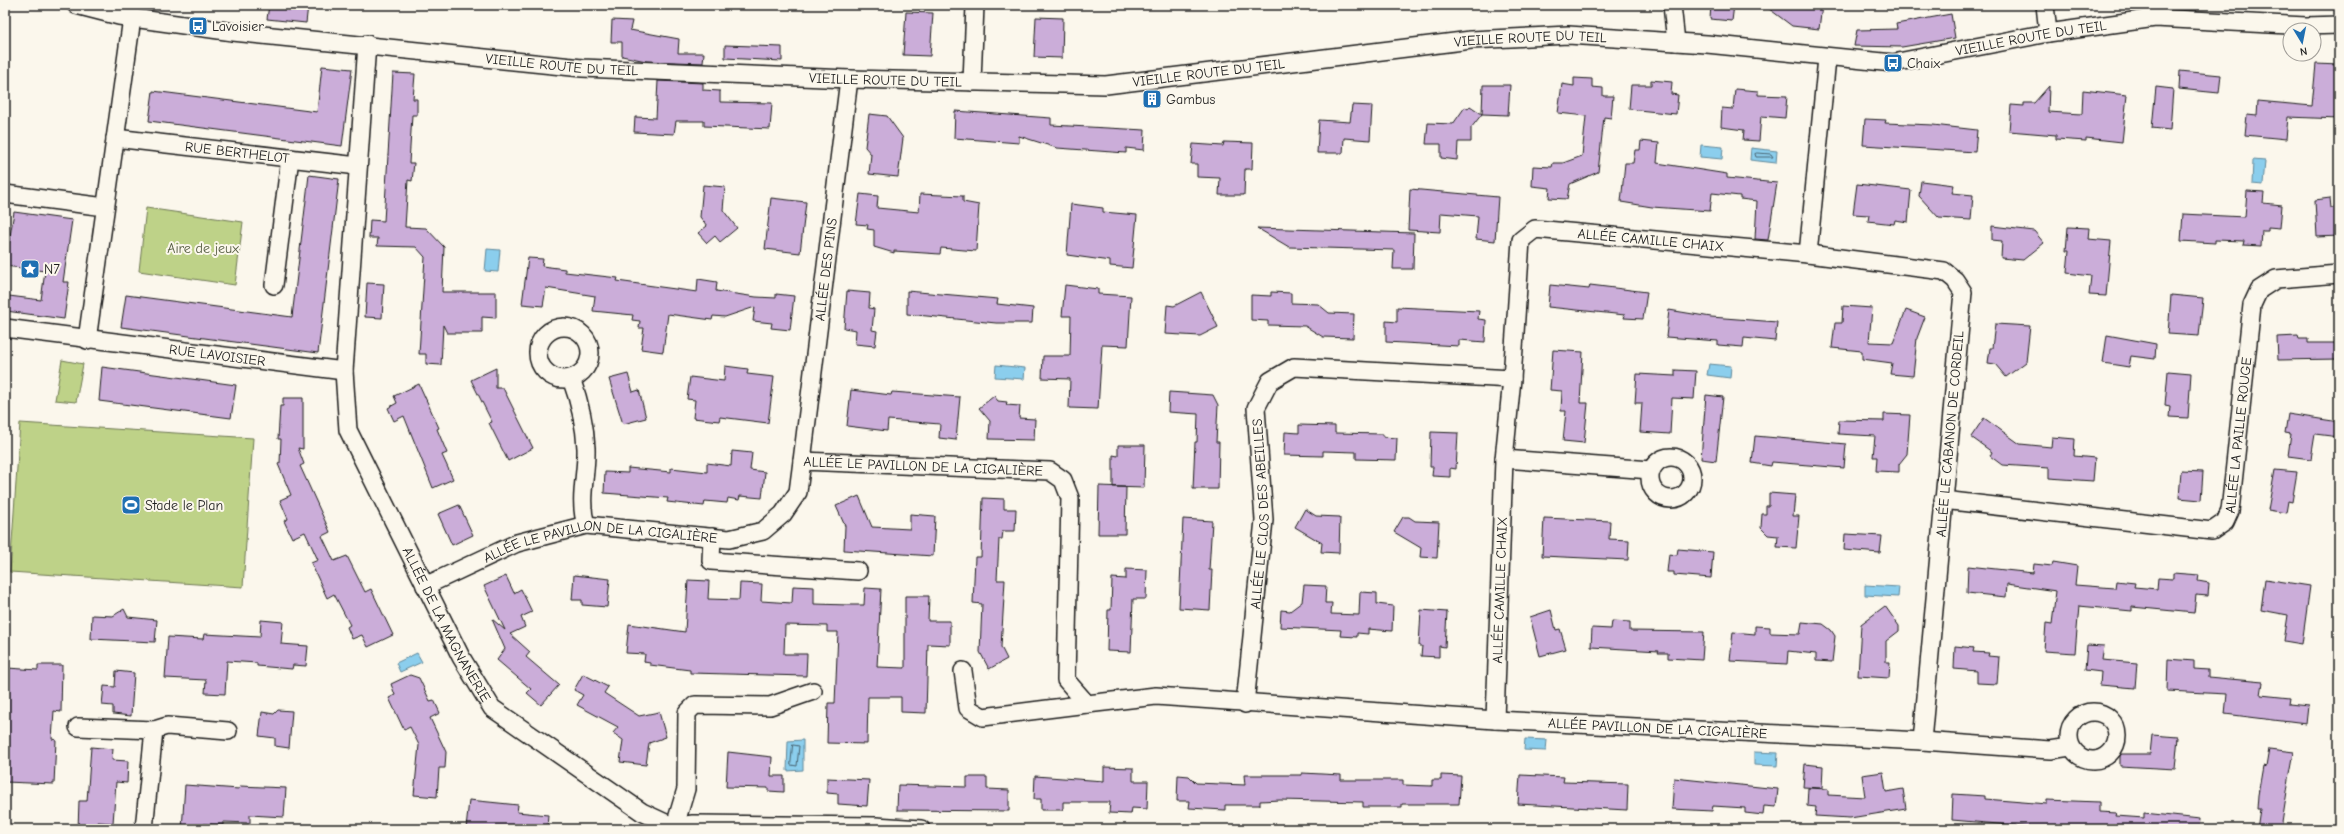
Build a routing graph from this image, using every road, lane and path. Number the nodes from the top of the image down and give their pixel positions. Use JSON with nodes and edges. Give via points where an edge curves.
{"nodes":[{"id":1,"x":76,"y":5,"type":"edge"},
{"id":2,"x":975,"y":5,"type":"edge"},
{"id":3,"x":1672,"y":5,"type":"edge"},
{"id":4,"x":2045,"y":5,"type":"edge"},
{"id":5,"x":125,"y":13,"type":"edge"},
{"id":6,"x":2339,"y":25,"type":"edge"},
{"id":7,"x":2048,"y":33,"type":"junction"},
{"id":8,"x":1676,"y":42,"type":"junction"},
{"id":9,"x":367,"y":44,"type":"junction"},
{"id":10,"x":1827,"y":58,"type":"junction"},
{"id":11,"x":849,"y":79,"type":"junction"},
{"id":12,"x":972,"y":82,"type":"junction"},
{"id":13,"x":115,"y":138,"type":"junction"},
{"id":14,"x":290,"y":158,"type":"junction"},
{"id":15,"x":358,"y":166,"type":"junction"},
{"id":16,"x":5,"y":194,"type":"edge"},
{"id":17,"x":105,"y":207,"type":"junction"},
{"id":18,"x":1808,"y":254,"type":"junction"},
{"id":19,"x":2339,"y":274,"type":"edge"},
{"id":20,"x":274,"y":285,"type":"dead end"},
{"id":21,"x":5,"y":328,"type":"edge"},
{"id":22,"x":87,"y":340,"type":"junction"},
{"id":23,"x":344,"y":371,"type":"junction"},
{"id":24,"x":571,"y":378,"type":"dead end"},
{"id":25,"x":1512,"y":379,"type":"junction"},
{"id":26,"x":1504,"y":459,"type":"junction"},
{"id":27,"x":802,"y":460,"type":"junction"},
{"id":28,"x":1651,"y":470,"type":"dead end"},
{"id":29,"x":1943,"y":500,"type":"junction"},
{"id":30,"x":586,"y":525,"type":"junction"},
{"id":31,"x":712,"y":537,"type":"junction"},
{"id":32,"x":858,"y":571,"type":"dead end"},
{"id":33,"x":425,"y":586,"type":"junction"},
{"id":34,"x":963,"y":671,"type":"dead end"},
{"id":35,"x":813,"y":691,"type":"dead end"},
{"id":36,"x":1087,"y":704,"type":"junction"},
{"id":37,"x":1245,"y":704,"type":"junction"},
{"id":38,"x":1496,"y":720,"type":"junction"},
{"id":39,"x":78,"y":727,"type":"dead end"},
{"id":40,"x":154,"y":730,"type":"junction"},
{"id":41,"x":228,"y":731,"type":"dead end"},
{"id":42,"x":1922,"y":740,"type":"junction"},
{"id":43,"x":2070,"y":747,"type":"dead end"},
{"id":44,"x":674,"y":828,"type":"edge"},
{"id":45,"x":144,"y":829,"type":"edge"},
{"id":46,"x":921,"y":829,"type":"edge"}],
"edges":[{"from":1,"to":5,"type":"street","name":"VIEILLE ROUTE DU TEIL"},
{"from":2,"to":12,"type":"street"},
{"from":3,"to":8,"type":"street"},
{"from":4,"to":7,"type":"street"},
{"from":5,"to":9,"type":"street","name":"VIEILLE ROUTE DU TEIL","via":[[275,37]]},
{"from":5,"to":13,"type":"street"},
{"from":6,"to":7,"type":"street","name":"VIEILLE ROUTE DU TEIL","via":[[2306,26],[2155,18]]},
{"from":7,"to":10,"type":"street","name":"VIEILLE ROUTE DU TEIL","via":[[1893,64]]},
{"from":8,"to":10,"type":"street","name":"VIEILLE ROUTE DU TEIL"},
{"from":8,"to":12,"type":"street","name":"VIEILLE ROUTE DU TEIL","via":[[1568,35],[1471,40],[1106,84]]},
{"from":9,"to":11,"type":"street","name":"VIEILLE ROUTE DU TEIL","via":[[582,68]]},
{"from":9,"to":15,"type":"street"},
{"from":10,"to":18,"type":"street"},
{"from":11,"to":12,"type":"street","name":"VIEILLE ROUTE DU TEIL"},
{"from":11,"to":27,"type":"street","name":"ALLÉE DES PINS"},
{"from":13,"to":14,"type":"street","name":"RUE BERTHELOT"},
{"from":13,"to":17,"type":"street"},
{"from":14,"to":15,"type":"street","name":"RUE BERTHELOT"},
{"from":14,"to":20,"type":"street"},
{"from":15,"to":23,"type":"street"},
{"from":16,"to":17,"type":"street"},
{"from":17,"to":22,"type":"street"},
{"from":18,"to":25,"type":"street","name":"ALLÉE CAMILLE CHAIX","via":[[1535,228],[1521,240]]},
{"from":18,"to":29,"type":"street","name":"ALLÉE LE CABANON DE CORDEIL","via":[[1944,271],[1955,280],[1963,292]]},
{"from":19,"to":29,"type":"street","name":"ALLÉE LA PAILLE ROUGE","via":[[2276,280],[2260,290],[2252,305],[2230,511],[2225,522],[2212,531]]},
{"from":21,"to":22,"type":"street","name":"RUE LAVOISIER"},
{"from":22,"to":23,"type":"street","name":"RUE LAVOISIER"},
{"from":23,"to":33,"type":"street","name":"ALLÉE DE LA MAGNANERIE","via":[[348,430]]},
{"from":24,"to":30,"type":"street","via":[[580,403],[586,448],[581,510]]},
{"from":25,"to":26,"type":"street","name":"ALLÉE CAMILLE CHAIX"},
{"from":25,"to":37,"type":"street","name":"ALLÉE LE CLOS DES ABEILLES","via":[[1294,367],[1270,380],[1256,408],[1264,520]]},
{"from":26,"to":28,"type":"street"},
{"from":26,"to":38,"type":"street","name":"ALLÉE CAMILLE CHAIX"},
{"from":27,"to":31,"type":"street","name":"ALLÉE LE PAVILLON DE LA CIGALIÈRE","via":[[798,492],[783,514],[762,531],[729,539]]},
{"from":27,"to":36,"type":"street","name":"ALLÉE LE PAVILLON DE LA CIGALIÈRE","via":[[1050,471],[1063,480],[1070,498],[1066,680]]},
{"from":29,"to":42,"type":"street","name":"ALLÉE LE CABANON DE CORDEIL"},
{"from":30,"to":31,"type":"street","name":"ALLÉE LE PAVILLON DE LA CIGALIÈRE"},
{"from":30,"to":33,"type":"street","name":"ALLÉE LE PAVILLON DE LA CIGALIÈRE","via":[[517,543]]},
{"from":31,"to":32,"type":"street","via":[[711,561]]},
{"from":33,"to":44,"type":"street","name":"ALLÉE DE LA MAGNANERIE","via":[[461,657],[492,708],[642,812]]},
{"from":34,"to":36,"type":"street","via":[[968,708],[983,717]]},
{"from":35,"to":44,"type":"street","via":[[770,706],[696,706],[687,713],[686,789]]},
{"from":36,"to":37,"type":"street","via":[[1156,696]]},
{"from":37,"to":38,"type":"street","name":"ALLÉE PAVILLON DE LA CIGALIÈRE"},
{"from":38,"to":42,"type":"street","name":"ALLÉE PAVILLON DE LA CIGALIÈRE"},
{"from":39,"to":40,"type":"street"},
{"from":40,"to":41,"type":"street","via":[[166,726]]},
{"from":40,"to":45,"type":"street"},
{"from":42,"to":43,"type":"street","name":"ALLÉE PAVILLON DE LA CIGALIÈRE","via":[[2050,750]]},
{"from":44,"to":46,"type":"street","via":[[693,824],[876,826]]}]}
